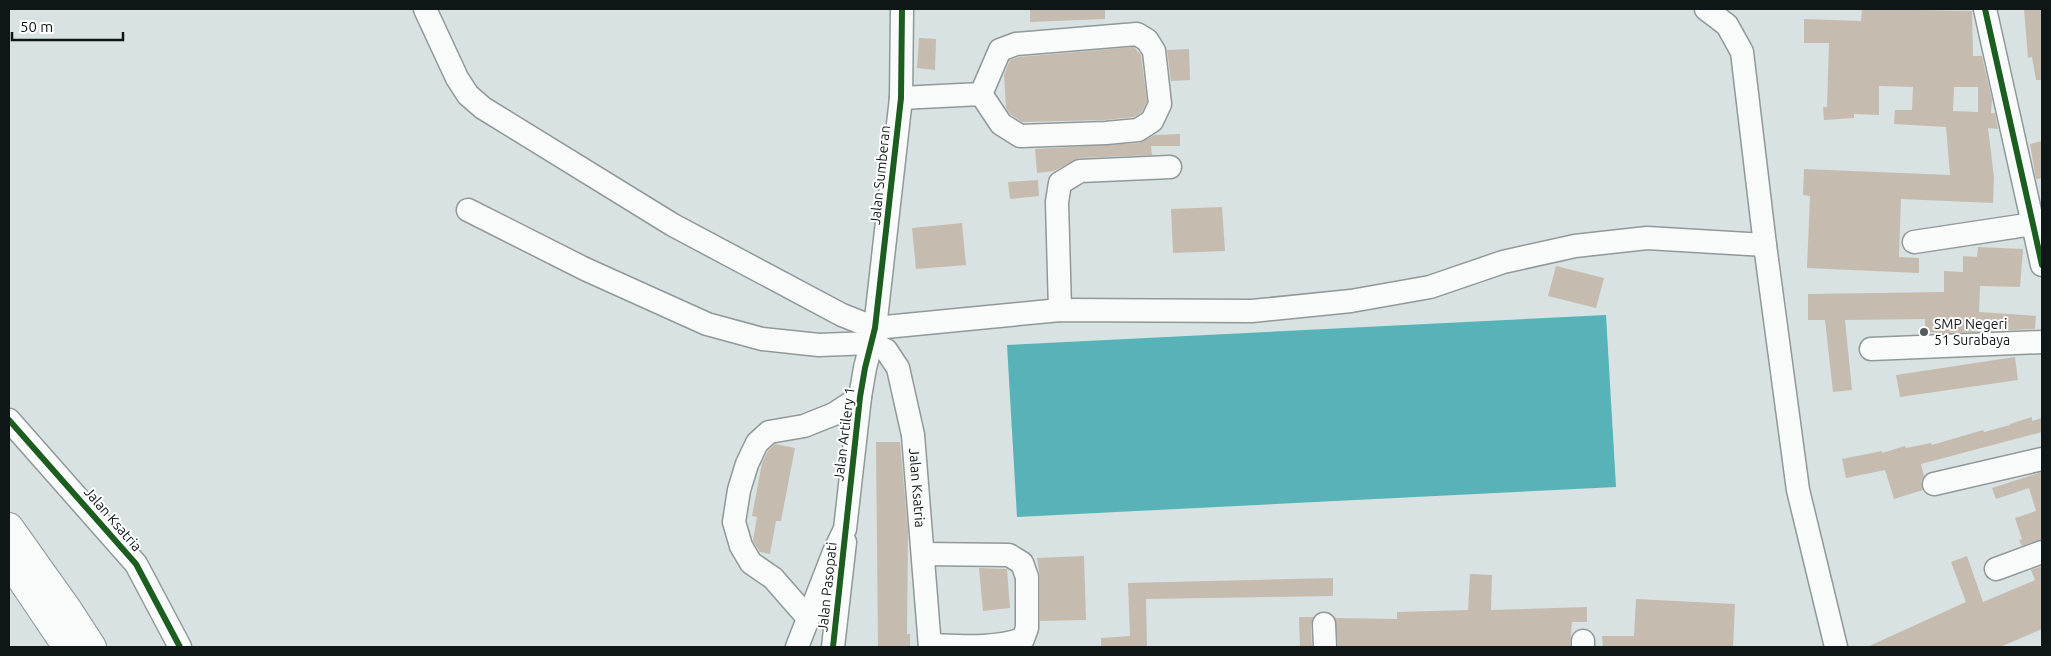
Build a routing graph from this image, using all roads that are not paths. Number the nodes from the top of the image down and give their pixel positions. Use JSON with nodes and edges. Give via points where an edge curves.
{"nodes":[{"id":1,"x":425,"y":9,"type":"edge"},
{"id":2,"x":902,"y":9,"type":"edge"},
{"id":3,"x":1706,"y":9,"type":"edge"},
{"id":4,"x":1985,"y":9,"type":"edge"},
{"id":5,"x":981,"y":94,"type":"junction"},
{"id":6,"x":901,"y":98,"type":"junction"},
{"id":7,"x":1170,"y":167,"type":"dead end"},
{"id":8,"x":468,"y":210,"type":"dead end"},
{"id":9,"x":2033,"y":224,"type":"junction"},
{"id":10,"x":1914,"y":242,"type":"dead end"},
{"id":11,"x":1765,"y":245,"type":"junction"},
{"id":12,"x":2042,"y":265,"type":"edge"},
{"id":13,"x":1060,"y":310,"type":"junction"},
{"id":14,"x":873,"y":335,"type":"junction"},
{"id":15,"x":2042,"y":342,"type":"edge"},
{"id":16,"x":1871,"y":349,"type":"dead end"},
{"id":17,"x":860,"y":397,"type":"junction"},
{"id":18,"x":9,"y":420,"type":"edge"},
{"id":19,"x":2042,"y":459,"type":"edge"},
{"id":20,"x":1934,"y":484,"type":"dead end"},
{"id":21,"x":9,"y":527,"type":"edge"},
{"id":22,"x":845,"y":529,"type":"junction"},
{"id":23,"x":2042,"y":552,"type":"edge"},
{"id":24,"x":923,"y":554,"type":"junction"},
{"id":25,"x":18,"y":555,"type":"edge"},
{"id":26,"x":1996,"y":569,"type":"dead end"},
{"id":27,"x":60,"y":616,"type":"junction"},
{"id":28,"x":808,"y":618,"type":"junction"},
{"id":29,"x":1324,"y":624,"type":"dead end"},
{"id":30,"x":930,"y":646,"type":"edge"},
{"id":31,"x":67,"y":647,"type":"edge"},
{"id":32,"x":92,"y":647,"type":"edge"},
{"id":33,"x":180,"y":647,"type":"edge"},
{"id":34,"x":797,"y":647,"type":"edge"},
{"id":35,"x":833,"y":647,"type":"edge"},
{"id":36,"x":968,"y":647,"type":"edge"},
{"id":37,"x":1325,"y":647,"type":"edge"},
{"id":38,"x":1836,"y":647,"type":"edge"}],
"edges":[{"from":1,"to":14,"type":"street","via":[[457,78],[468,95],[483,108],[673,225],[842,315]]},
{"from":2,"to":6,"type":"street","name":"Jalan Sumberan"},
{"from":3,"to":11,"type":"street","via":[[1727,25],[1742,52]]},
{"from":4,"to":9,"type":"street"},
{"from":5,"to":5,"type":"street","via":[[1000,50],[1016,44],[1137,34],[1147,40],[1154,51],[1160,104],[1152,121],[1138,130],[1020,136],[1001,124]]},
{"from":5,"to":6,"type":"street"},
{"from":6,"to":14,"type":"street","name":"Jalan Sumberan"},
{"from":7,"to":13,"type":"street","via":[[1080,171],[1060,183],[1057,202]]},
{"from":8,"to":14,"type":"street","via":[[577,265],[708,324],[762,339],[819,344]]},
{"from":9,"to":10,"type":"street"},
{"from":9,"to":12,"type":"street"},
{"from":11,"to":13,"type":"street","via":[[1647,238],[1575,246],[1503,262],[1430,287],[1351,301],[1252,311]]},
{"from":11,"to":38,"type":"street","via":[[1798,484]]},
{"from":13,"to":14,"type":"street"},
{"from":14,"to":17,"type":"street","name":"Jalan Artilery 1"},
{"from":14,"to":24,"type":"street","name":"Jalan Ksatria","via":[[898,368],[905,394],[913,436]]},
{"from":15,"to":16,"type":"street"},
{"from":17,"to":22,"type":"street","name":"Jalan Artilery 1"},
{"from":17,"to":28,"type":"street","via":[[834,414],[804,426],[769,432],[757,442],[739,490],[734,522],[741,546],[751,562],[772,578]]},
{"from":18,"to":33,"type":"street","name":"Jalan Ksatria","via":[[136,564]]},
{"from":19,"to":20,"type":"street"},
{"from":21,"to":25,"type":"highway"},
{"from":22,"to":28,"type":"street","name":"Jalan Artilery 1"},
{"from":22,"to":35,"type":"street","name":"Jalan Pasopati","via":[[845,554]]},
{"from":23,"to":26,"type":"street"},
{"from":24,"to":30,"type":"street","name":"Jalan Ksatria"},
{"from":24,"to":36,"type":"street","via":[[1009,555],[1022,563],[1027,577],[1027,628],[1023,639]]},
{"from":25,"to":27,"type":"highway"},
{"from":27,"to":31,"type":"highway"},
{"from":27,"to":32,"type":"highway"},
{"from":28,"to":34,"type":"street","name":"Jalan Artilery 1"},
{"from":29,"to":37,"type":"street"},
{"from":30,"to":36,"type":"street"}]}
